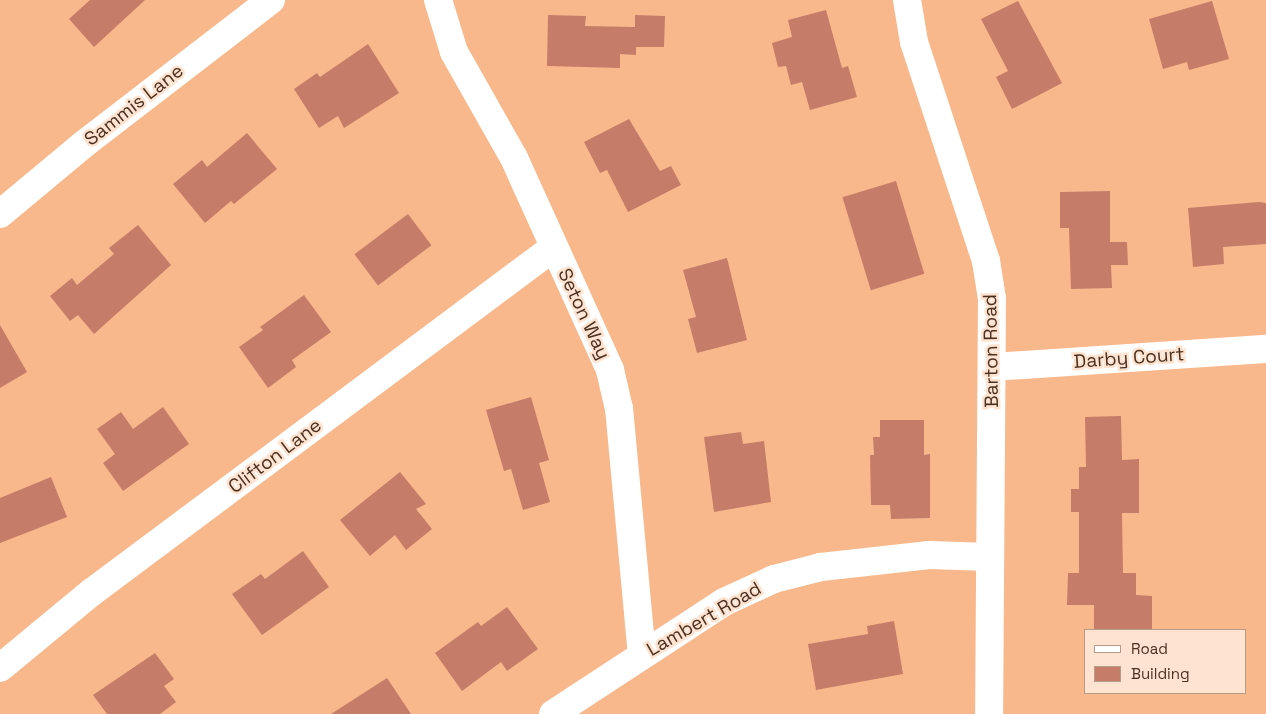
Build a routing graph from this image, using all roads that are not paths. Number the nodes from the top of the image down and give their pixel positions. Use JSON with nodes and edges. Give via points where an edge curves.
{"nodes":[{"id":1,"x":271,"y":0,"type":"edge"},
{"id":2,"x":438,"y":0,"type":"edge"},
{"id":3,"x":907,"y":0,"type":"edge"},
{"id":4,"x":0,"y":214,"type":"edge"},
{"id":5,"x":553,"y":248,"type":"junction"},
{"id":6,"x":1266,"y":349,"type":"edge"},
{"id":7,"x":993,"y":367,"type":"junction"},
{"id":8,"x":989,"y":558,"type":"junction"},
{"id":9,"x":642,"y":654,"type":"junction"},
{"id":10,"x":0,"y":668,"type":"edge"},
{"id":11,"x":553,"y":714,"type":"edge"},
{"id":12,"x":989,"y":714,"type":"edge"}],
"edges":[{"from":1,"to":4,"type":"street","name":"Sammis Lane","via":[[84,144]]},
{"from":2,"to":5,"type":"street","name":"Seton Way","via":[[454,52],[514,158]]},
{"from":3,"to":7,"type":"street","name":"Barton Road","via":[[914,42],[986,261],[992,299]]},
{"from":5,"to":9,"type":"street","name":"Seton Way","via":[[610,370],[619,408]]},
{"from":5,"to":10,"type":"street","name":"Clifton Lane","via":[[92,592]]},
{"from":6,"to":7,"type":"street","name":"Darby Court"},
{"from":7,"to":8,"type":"street","name":"Barton Road"},
{"from":8,"to":9,"type":"street","name":"Lambert Road","via":[[929,555],[821,567],[774,579],[724,602]]},
{"from":8,"to":12,"type":"street","name":"Barton Road","via":[[992,650]]},
{"from":9,"to":11,"type":"street","name":"Lambert Road"}]}
